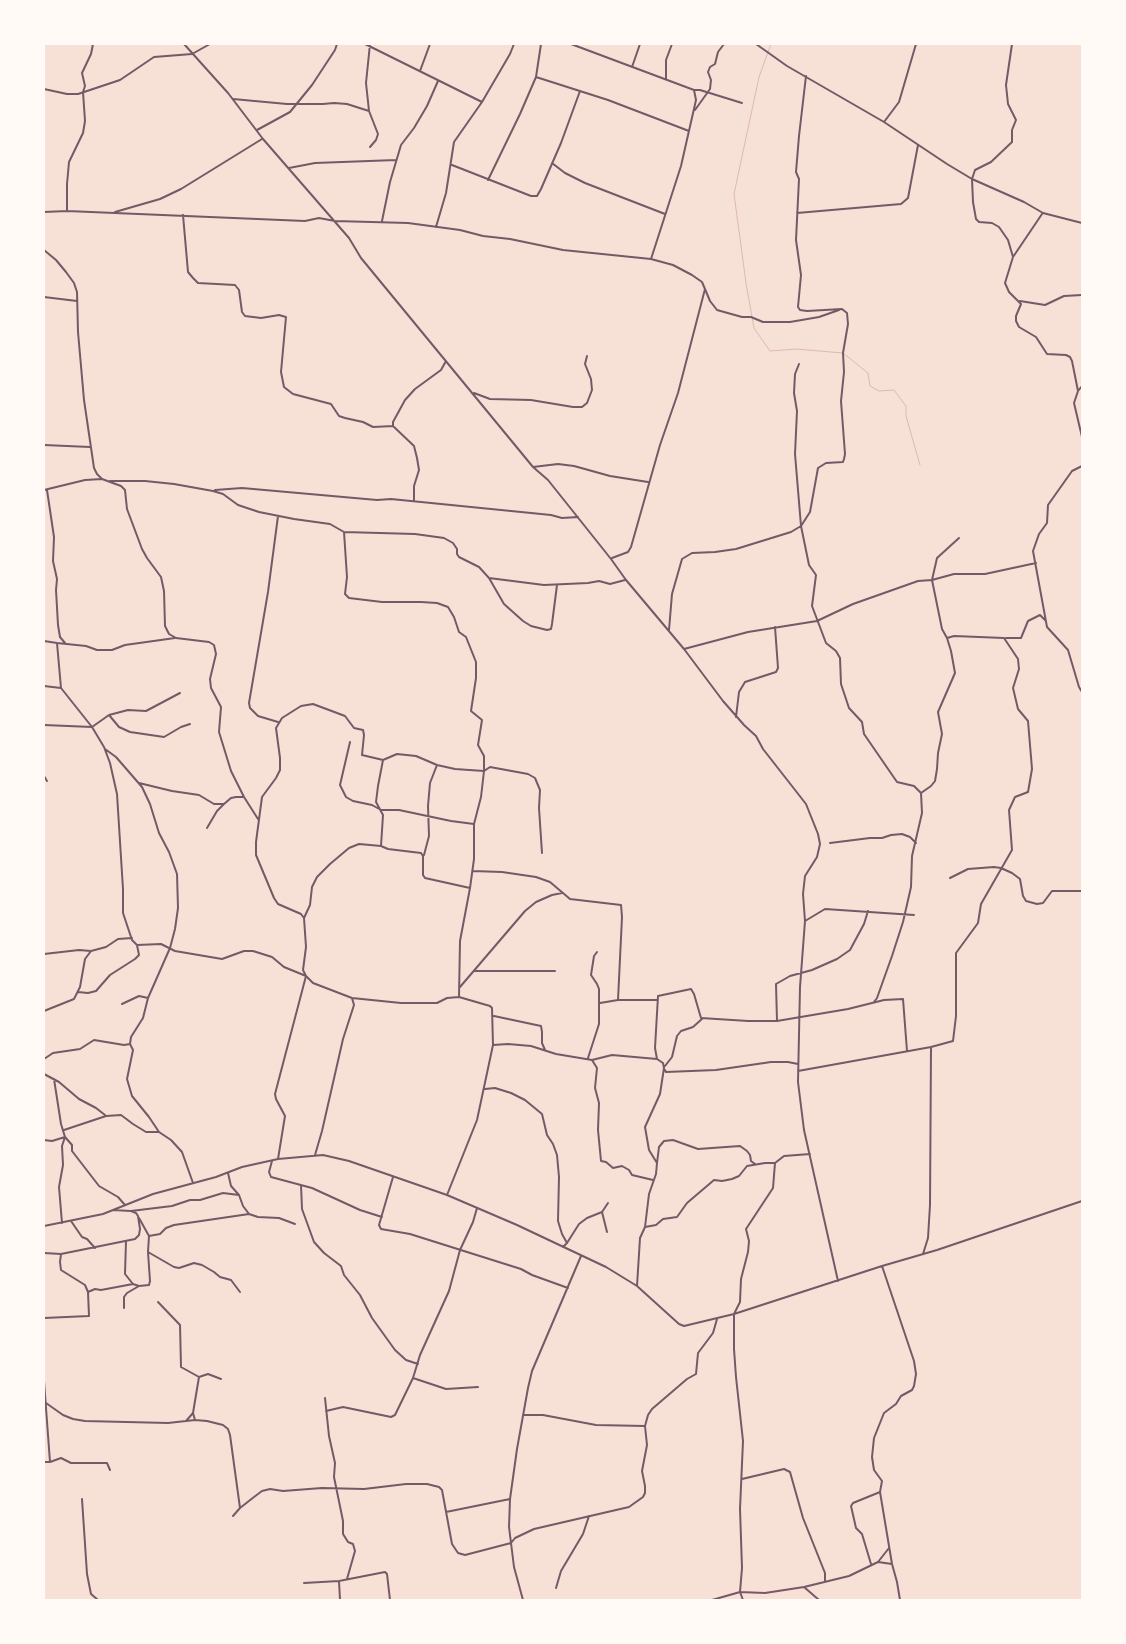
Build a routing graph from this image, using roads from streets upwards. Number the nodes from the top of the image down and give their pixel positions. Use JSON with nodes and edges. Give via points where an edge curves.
{"nodes":[{"id":1,"x":92,"y":44,"type":"edge"},
{"id":2,"x":184,"y":44,"type":"edge"},
{"id":3,"x":210,"y":44,"type":"edge"},
{"id":4,"x":337,"y":44,"type":"edge"},
{"id":5,"x":365,"y":44,"type":"edge"},
{"id":6,"x":430,"y":44,"type":"edge"},
{"id":7,"x":514,"y":44,"type":"edge"},
{"id":8,"x":541,"y":44,"type":"edge"},
{"id":9,"x":571,"y":44,"type":"edge"},
{"id":10,"x":640,"y":44,"type":"edge"},
{"id":11,"x":672,"y":44,"type":"edge"},
{"id":12,"x":724,"y":44,"type":"edge"},
{"id":13,"x":756,"y":44,"type":"edge"},
{"id":14,"x":916,"y":44,"type":"edge"},
{"id":15,"x":1012,"y":44,"type":"edge"},
{"id":16,"x":370,"y":45,"type":"edge"},
{"id":17,"x":192,"y":54,"type":"junction"},
{"id":18,"x":632,"y":66,"type":"junction"},
{"id":19,"x":420,"y":71,"type":"junction"},
{"id":20,"x":806,"y":76,"type":"junction"},
{"id":21,"x":536,"y":77,"type":"junction"},
{"id":22,"x":666,"y":79,"type":"junction"},
{"id":23,"x":438,"y":81,"type":"junction"},
{"id":24,"x":44,"y":89,"type":"edge"},
{"id":25,"x":694,"y":90,"type":"junction"},
{"id":26,"x":580,"y":91,"type":"junction"},
{"id":27,"x":83,"y":92,"type":"junction"},
{"id":28,"x":708,"y":92,"type":"junction"},
{"id":29,"x":233,"y":100,"type":"junction"},
{"id":30,"x":482,"y":102,"type":"junction"},
{"id":31,"x":742,"y":103,"type":"dead end"},
{"id":32,"x":297,"y":104,"type":"junction"},
{"id":33,"x":369,"y":111,"type":"junction"},
{"id":34,"x":693,"y":113,"type":"junction"},
{"id":35,"x":884,"y":122,"type":"junction"},
{"id":36,"x":256,"y":130,"type":"junction"},
{"id":37,"x":689,"y":131,"type":"junction"},
{"id":38,"x":263,"y":139,"type":"junction"},
{"id":39,"x":918,"y":144,"type":"junction"},
{"id":40,"x":370,"y":147,"type":"dead end"},
{"id":41,"x":396,"y":160,"type":"junction"},
{"id":42,"x":552,"y":163,"type":"junction"},
{"id":43,"x":452,"y":165,"type":"junction"},
{"id":44,"x":288,"y":168,"type":"junction"},
{"id":45,"x":972,"y":178,"type":"junction"},
{"id":46,"x":488,"y":180,"type":"junction"},
{"id":47,"x":67,"y":211,"type":"junction"},
{"id":48,"x":44,"y":212,"type":"edge"},
{"id":49,"x":797,"y":212,"type":"junction"},
{"id":50,"x":113,"y":213,"type":"junction"},
{"id":51,"x":1043,"y":213,"type":"junction"},
{"id":52,"x":665,"y":214,"type":"junction"},
{"id":53,"x":183,"y":215,"type":"junction"},
{"id":54,"x":335,"y":221,"type":"junction"},
{"id":55,"x":382,"y":222,"type":"junction"},
{"id":56,"x":1082,"y":223,"type":"edge"},
{"id":57,"x":436,"y":227,"type":"junction"},
{"id":58,"x":44,"y":250,"type":"edge"},
{"id":59,"x":1013,"y":257,"type":"junction"},
{"id":60,"x":651,"y":259,"type":"junction"},
{"id":61,"x":705,"y":289,"type":"junction"},
{"id":62,"x":1082,"y":296,"type":"edge"},
{"id":63,"x":44,"y":297,"type":"edge"},
{"id":64,"x":77,"y":301,"type":"junction"},
{"id":65,"x":1020,"y":301,"type":"junction"},
{"id":66,"x":842,"y":308,"type":"junction"},
{"id":67,"x":588,"y":356,"type":"dead end"},
{"id":68,"x":446,"y":361,"type":"junction"},
{"id":69,"x":800,"y":364,"type":"dead end"},
{"id":70,"x":1082,"y":386,"type":"edge"},
{"id":71,"x":1078,"y":391,"type":"junction"},
{"id":72,"x":472,"y":392,"type":"junction"},
{"id":73,"x":392,"y":426,"type":"junction"},
{"id":74,"x":1082,"y":437,"type":"edge"},
{"id":75,"x":44,"y":445,"type":"edge"},
{"id":76,"x":90,"y":447,"type":"junction"},
{"id":77,"x":1082,"y":466,"type":"edge"},
{"id":78,"x":533,"y":467,"type":"junction"},
{"id":79,"x":102,"y":479,"type":"junction"},
{"id":80,"x":108,"y":481,"type":"junction"},
{"id":81,"x":648,"y":482,"type":"junction"},
{"id":82,"x":45,"y":490,"type":"edge"},
{"id":83,"x":213,"y":491,"type":"junction"},
{"id":84,"x":414,"y":501,"type":"junction"},
{"id":85,"x":278,"y":516,"type":"junction"},
{"id":86,"x":578,"y":517,"type":"junction"},
{"id":87,"x":801,"y":526,"type":"junction"},
{"id":88,"x":344,"y":532,"type":"junction"},
{"id":89,"x":959,"y":538,"type":"dead end"},
{"id":90,"x":611,"y":558,"type":"junction"},
{"id":91,"x":1036,"y":563,"type":"junction"},
{"id":92,"x":489,"y":578,"type":"junction"},
{"id":93,"x":626,"y":580,"type":"junction"},
{"id":94,"x":932,"y":580,"type":"junction"},
{"id":95,"x":557,"y":585,"type":"junction"},
{"id":96,"x":1046,"y":621,"type":"junction"},
{"id":97,"x":817,"y":622,"type":"junction"},
{"id":98,"x":775,"y":627,"type":"junction"},
{"id":99,"x":669,"y":630,"type":"junction"},
{"id":100,"x":176,"y":638,"type":"junction"},
{"id":101,"x":948,"y":638,"type":"junction"},
{"id":102,"x":1004,"y":638,"type":"junction"},
{"id":103,"x":44,"y":641,"type":"edge"},
{"id":104,"x":57,"y":643,"type":"junction"},
{"id":105,"x":65,"y":643,"type":"junction"},
{"id":106,"x":684,"y":649,"type":"junction"},
{"id":107,"x":44,"y":686,"type":"edge"},
{"id":108,"x":61,"y":688,"type":"junction"},
{"id":109,"x":1082,"y":692,"type":"edge"},
{"id":110,"x":180,"y":693,"type":"dead end"},
{"id":111,"x":109,"y":714,"type":"junction"},
{"id":112,"x":736,"y":717,"type":"junction"},
{"id":113,"x":278,"y":722,"type":"junction"},
{"id":114,"x":190,"y":724,"type":"dead end"},
{"id":115,"x":44,"y":725,"type":"edge"},
{"id":116,"x":92,"y":727,"type":"junction"},
{"id":117,"x":350,"y":742,"type":"dead end"},
{"id":118,"x":104,"y":747,"type":"junction"},
{"id":119,"x":383,"y":760,"type":"junction"},
{"id":120,"x":438,"y":765,"type":"junction"},
{"id":121,"x":484,"y":771,"type":"junction"},
{"id":122,"x":44,"y":776,"type":"edge"},
{"id":123,"x":47,"y":781,"type":"dead end"},
{"id":124,"x":139,"y":783,"type":"junction"},
{"id":125,"x":921,"y":793,"type":"junction"},
{"id":126,"x":244,"y":797,"type":"junction"},
{"id":127,"x":224,"y":804,"type":"junction"},
{"id":128,"x":381,"y":810,"type":"junction"},
{"id":129,"x":428,"y":817,"type":"junction"},
{"id":130,"x":259,"y":820,"type":"junction"},
{"id":131,"x":474,"y":824,"type":"junction"},
{"id":132,"x":207,"y":828,"type":"dead end"},
{"id":133,"x":830,"y":843,"type":"dead end"},
{"id":134,"x":916,"y":843,"type":"junction"},
{"id":135,"x":380,"y":846,"type":"junction"},
{"id":136,"x":542,"y":853,"type":"dead end"},
{"id":137,"x":423,"y":856,"type":"junction"},
{"id":138,"x":1001,"y":868,"type":"junction"},
{"id":139,"x":473,"y":871,"type":"junction"},
{"id":140,"x":950,"y":878,"type":"dead end"},
{"id":141,"x":470,"y":888,"type":"junction"},
{"id":142,"x":1082,"y":891,"type":"edge"},
{"id":143,"x":562,"y":893,"type":"junction"},
{"id":144,"x":868,"y":911,"type":"junction"},
{"id":145,"x":904,"y":914,"type":"junction"},
{"id":146,"x":914,"y":915,"type":"dead end"},
{"id":147,"x":304,"y":918,"type":"junction"},
{"id":148,"x":805,"y":920,"type":"junction"},
{"id":149,"x":132,"y":938,"type":"junction"},
{"id":150,"x":137,"y":944,"type":"junction"},
{"id":151,"x":170,"y":948,"type":"junction"},
{"id":152,"x":91,"y":951,"type":"junction"},
{"id":153,"x":597,"y":952,"type":"dead end"},
{"id":154,"x":44,"y":954,"type":"edge"},
{"id":155,"x":474,"y":971,"type":"junction"},
{"id":156,"x":555,"y":971,"type":"dead end"},
{"id":157,"x":800,"y":974,"type":"junction"},
{"id":158,"x":306,"y":976,"type":"junction"},
{"id":159,"x":460,"y":987,"type":"junction"},
{"id":160,"x":78,"y":992,"type":"junction"},
{"id":161,"x":459,"y":997,"type":"junction"},
{"id":162,"x":148,"y":998,"type":"junction"},
{"id":163,"x":352,"y":998,"type":"junction"},
{"id":164,"x":618,"y":1000,"type":"junction"},
{"id":165,"x":657,"y":1000,"type":"junction"},
{"id":166,"x":600,"y":1003,"type":"junction"},
{"id":167,"x":873,"y":1003,"type":"junction"},
{"id":168,"x":122,"y":1004,"type":"dead end"},
{"id":169,"x":44,"y":1011,"type":"edge"},
{"id":170,"x":494,"y":1016,"type":"junction"},
{"id":171,"x":799,"y":1017,"type":"junction"},
{"id":172,"x":703,"y":1018,"type":"junction"},
{"id":173,"x":777,"y":1021,"type":"junction"},
{"id":174,"x":130,"y":1044,"type":"junction"},
{"id":175,"x":493,"y":1045,"type":"junction"},
{"id":176,"x":931,"y":1047,"type":"junction"},
{"id":177,"x":545,"y":1050,"type":"junction"},
{"id":178,"x":907,"y":1051,"type":"junction"},
{"id":179,"x":588,"y":1058,"type":"junction"},
{"id":180,"x":44,"y":1059,"type":"edge"},
{"id":181,"x":658,"y":1059,"type":"junction"},
{"id":182,"x":592,"y":1060,"type":"junction"},
{"id":183,"x":798,"y":1064,"type":"junction"},
{"id":184,"x":664,"y":1068,"type":"junction"},
{"id":185,"x":798,"y":1071,"type":"junction"},
{"id":186,"x":44,"y":1074,"type":"edge"},
{"id":187,"x":54,"y":1079,"type":"junction"},
{"id":188,"x":485,"y":1089,"type":"junction"},
{"id":189,"x":106,"y":1116,"type":"junction"},
{"id":190,"x":64,"y":1130,"type":"junction"},
{"id":191,"x":159,"y":1132,"type":"junction"},
{"id":192,"x":66,"y":1137,"type":"junction"},
{"id":193,"x":44,"y":1140,"type":"edge"},
{"id":194,"x":315,"y":1154,"type":"junction"},
{"id":195,"x":810,"y":1154,"type":"junction"},
{"id":196,"x":278,"y":1159,"type":"junction"},
{"id":197,"x":272,"y":1160,"type":"junction"},
{"id":198,"x":657,"y":1163,"type":"junction"},
{"id":199,"x":775,"y":1163,"type":"junction"},
{"id":200,"x":755,"y":1164,"type":"junction"},
{"id":201,"x":228,"y":1173,"type":"junction"},
{"id":202,"x":393,"y":1177,"type":"junction"},
{"id":203,"x":654,"y":1180,"type":"junction"},
{"id":204,"x":193,"y":1184,"type":"junction"},
{"id":205,"x":301,"y":1185,"type":"junction"},
{"id":206,"x":239,"y":1195,"type":"junction"},
{"id":207,"x":447,"y":1195,"type":"junction"},
{"id":208,"x":1082,"y":1201,"type":"edge"},
{"id":209,"x":608,"y":1203,"type":"dead end"},
{"id":210,"x":125,"y":1205,"type":"junction"},
{"id":211,"x":477,"y":1208,"type":"junction"},
{"id":212,"x":110,"y":1210,"type":"junction"},
{"id":213,"x":131,"y":1211,"type":"junction"},
{"id":214,"x":602,"y":1212,"type":"junction"},
{"id":215,"x":249,"y":1214,"type":"junction"},
{"id":216,"x":138,"y":1216,"type":"junction"},
{"id":217,"x":382,"y":1216,"type":"junction"},
{"id":218,"x":71,"y":1221,"type":"junction"},
{"id":219,"x":62,"y":1222,"type":"junction"},
{"id":220,"x":295,"y":1224,"type":"dead end"},
{"id":221,"x":44,"y":1226,"type":"edge"},
{"id":222,"x":645,"y":1227,"type":"junction"},
{"id":223,"x":607,"y":1232,"type":"dead end"},
{"id":224,"x":149,"y":1236,"type":"junction"},
{"id":225,"x":126,"y":1242,"type":"junction"},
{"id":226,"x":567,"y":1243,"type":"junction"},
{"id":227,"x":563,"y":1247,"type":"junction"},
{"id":228,"x":95,"y":1248,"type":"junction"},
{"id":229,"x":460,"y":1250,"type":"junction"},
{"id":230,"x":148,"y":1252,"type":"junction"},
{"id":231,"x":44,"y":1253,"type":"edge"},
{"id":232,"x":61,"y":1254,"type":"junction"},
{"id":233,"x":923,"y":1254,"type":"junction"},
{"id":234,"x":581,"y":1256,"type":"junction"},
{"id":235,"x":882,"y":1266,"type":"junction"},
{"id":236,"x":838,"y":1281,"type":"junction"},
{"id":237,"x":133,"y":1284,"type":"junction"},
{"id":238,"x":139,"y":1286,"type":"junction"},
{"id":239,"x":637,"y":1286,"type":"junction"},
{"id":240,"x":568,"y":1288,"type":"junction"},
{"id":241,"x":88,"y":1292,"type":"junction"},
{"id":242,"x":240,"y":1292,"type":"dead end"},
{"id":243,"x":158,"y":1302,"type":"dead end"},
{"id":244,"x":124,"y":1308,"type":"dead end"},
{"id":245,"x":734,"y":1314,"type":"junction"},
{"id":246,"x":44,"y":1318,"type":"edge"},
{"id":247,"x":717,"y":1319,"type":"junction"},
{"id":248,"x":418,"y":1364,"type":"junction"},
{"id":249,"x":199,"y":1377,"type":"junction"},
{"id":250,"x":413,"y":1378,"type":"junction"},
{"id":251,"x":221,"y":1379,"type":"dead end"},
{"id":252,"x":44,"y":1381,"type":"edge"},
{"id":253,"x":478,"y":1387,"type":"dead end"},
{"id":254,"x":325,"y":1398,"type":"dead end"},
{"id":255,"x":46,"y":1403,"type":"junction"},
{"id":256,"x":44,"y":1408,"type":"edge"},
{"id":257,"x":326,"y":1411,"type":"junction"},
{"id":258,"x":193,"y":1413,"type":"junction"},
{"id":259,"x":523,"y":1415,"type":"junction"},
{"id":260,"x":195,"y":1420,"type":"junction"},
{"id":261,"x":186,"y":1422,"type":"junction"},
{"id":262,"x":645,"y":1426,"type":"junction"},
{"id":263,"x":44,"y":1462,"type":"edge"},
{"id":264,"x":50,"y":1462,"type":"junction"},
{"id":265,"x":110,"y":1470,"type":"dead end"},
{"id":266,"x":742,"y":1479,"type":"junction"},
{"id":267,"x":336,"y":1488,"type":"junction"},
{"id":268,"x":880,"y":1492,"type":"junction"},
{"id":269,"x":82,"y":1499,"type":"dead end"},
{"id":270,"x":510,"y":1499,"type":"junction"},
{"id":271,"x":240,"y":1508,"type":"junction"},
{"id":272,"x":445,"y":1512,"type":"junction"},
{"id":273,"x":234,"y":1516,"type":"dead end"},
{"id":274,"x":589,"y":1516,"type":"junction"},
{"id":275,"x":511,"y":1543,"type":"junction"},
{"id":276,"x":889,"y":1548,"type":"junction"},
{"id":277,"x":878,"y":1562,"type":"junction"},
{"id":278,"x":892,"y":1564,"type":"junction"},
{"id":279,"x":871,"y":1565,"type":"junction"},
{"id":280,"x":347,"y":1579,"type":"junction"},
{"id":281,"x":339,"y":1581,"type":"junction"},
{"id":282,"x":825,"y":1582,"type":"junction"},
{"id":283,"x":304,"y":1583,"type":"dead end"},
{"id":284,"x":804,"y":1587,"type":"junction"},
{"id":285,"x":556,"y":1588,"type":"dead end"},
{"id":286,"x":740,"y":1592,"type":"junction"},
{"id":287,"x":98,"y":1600,"type":"edge"},
{"id":288,"x":340,"y":1600,"type":"edge"},
{"id":289,"x":390,"y":1600,"type":"edge"},
{"id":290,"x":523,"y":1600,"type":"edge"},
{"id":291,"x":712,"y":1600,"type":"edge"},
{"id":292,"x":743,"y":1600,"type":"edge"},
{"id":293,"x":819,"y":1600,"type":"edge"},
{"id":294,"x":900,"y":1600,"type":"edge"}],
"edges":[{"from":1,"to":27,"type":"street","via":[[82,73]]},
{"from":2,"to":17,"type":"street"},
{"from":3,"to":17,"type":"street"},
{"from":4,"to":32,"type":"street"},
{"from":5,"to":16,"type":"street"},
{"from":6,"to":19,"type":"street"},
{"from":7,"to":30,"type":"street"},
{"from":8,"to":21,"type":"street"},
{"from":9,"to":18,"type":"street"},
{"from":10,"to":18,"type":"street"},
{"from":11,"to":22,"type":"street","via":[[666,60]]},
{"from":12,"to":28,"type":"street","via":[[708,72],[711,85]]},
{"from":13,"to":20,"type":"street"},
{"from":14,"to":35,"type":"street","via":[[899,102]]},
{"from":15,"to":45,"type":"street","via":[[1006,85],[1008,104],[1016,120],[1012,142],[991,162],[975,170]]},
{"from":16,"to":19,"type":"street"},
{"from":16,"to":33,"type":"street","via":[[366,83]]},
{"from":17,"to":27,"type":"street","via":[[154,57],[120,80]]},
{"from":17,"to":29,"type":"street"},
{"from":18,"to":22,"type":"street"},
{"from":19,"to":23,"type":"street"},
{"from":20,"to":35,"type":"street"},
{"from":20,"to":49,"type":"street","via":[[796,172],[799,179]]},
{"from":21,"to":26,"type":"street"},
{"from":21,"to":46,"type":"street"},
{"from":22,"to":25,"type":"street"},
{"from":23,"to":30,"type":"street"},
{"from":23,"to":41,"type":"street","via":[[427,106],[401,145]]},
{"from":24,"to":27,"type":"street","via":[[67,94]]},
{"from":25,"to":28,"type":"street"},
{"from":25,"to":34,"type":"street"},
{"from":26,"to":37,"type":"street"},
{"from":26,"to":42,"type":"street"},
{"from":27,"to":47,"type":"street","via":[[85,121],[69,162]]},
{"from":28,"to":31,"type":"street"},
{"from":28,"to":34,"type":"street"},
{"from":29,"to":32,"type":"street"},
{"from":29,"to":36,"type":"street"},
{"from":30,"to":43,"type":"street","via":[[454,142]]},
{"from":32,"to":33,"type":"street","via":[[340,103]]},
{"from":32,"to":36,"type":"street","via":[[290,112]]},
{"from":33,"to":40,"type":"street","via":[[378,134]]},
{"from":34,"to":37,"type":"street"},
{"from":35,"to":39,"type":"street"},
{"from":36,"to":38,"type":"street"},
{"from":37,"to":52,"type":"street"},
{"from":38,"to":44,"type":"street"},
{"from":38,"to":50,"type":"street","via":[[181,189]]},
{"from":39,"to":45,"type":"street"},
{"from":39,"to":49,"type":"street","via":[[908,198],[901,204]]},
{"from":41,"to":44,"type":"street","via":[[315,163]]},
{"from":41,"to":55,"type":"street"},
{"from":42,"to":46,"type":"street","via":[[537,196]]},
{"from":42,"to":52,"type":"street","via":[[585,183]]},
{"from":43,"to":46,"type":"street"},
{"from":43,"to":57,"type":"street"},
{"from":44,"to":54,"type":"street"},
{"from":45,"to":51,"type":"street"},
{"from":45,"to":59,"type":"street","via":[[976,219],[1000,227]]},
{"from":47,"to":48,"type":"street"},
{"from":47,"to":50,"type":"street"},
{"from":49,"to":66,"type":"street","via":[[796,240],[801,275],[798,307],[807,311]]},
{"from":50,"to":53,"type":"street"},
{"from":51,"to":56,"type":"street"},
{"from":51,"to":59,"type":"street"},
{"from":52,"to":60,"type":"street"},
{"from":53,"to":54,"type":"street"},
{"from":53,"to":73,"type":"street","via":[[188,272],[198,283],[236,286],[245,316],[286,318],[281,372],[284,386],[292,394],[331,404],[339,416],[373,427]]},
{"from":54,"to":55,"type":"street"},
{"from":54,"to":68,"type":"street","via":[[361,258]]},
{"from":55,"to":57,"type":"street"},
{"from":57,"to":60,"type":"street","via":[[563,250]]},
{"from":58,"to":64,"type":"street","via":[[74,283]]},
{"from":59,"to":65,"type":"street","via":[[1005,283],[1009,292]]},
{"from":60,"to":61,"type":"street","via":[[682,269],[702,282]]},
{"from":61,"to":66,"type":"street","via":[[717,310],[763,322],[819,317]]},
{"from":61,"to":81,"type":"street","via":[[678,393]]},
{"from":62,"to":65,"type":"street","via":[[1064,296],[1045,305]]},
{"from":63,"to":64,"type":"street"},
{"from":64,"to":76,"type":"street"},
{"from":65,"to":71,"type":"street","via":[[1016,316],[1019,327],[1036,337],[1047,354],[1070,357]]},
{"from":66,"to":87,"type":"street","via":[[847,313],[848,324],[841,401],[845,454],[840,463],[826,463],[818,468],[812,507]]},
{"from":67,"to":72,"type":"street","via":[[585,364],[592,390],[582,407],[531,400],[490,399]]},
{"from":68,"to":72,"type":"street"},
{"from":68,"to":73,"type":"street","via":[[441,370],[420,384],[405,400]]},
{"from":69,"to":87,"type":"street","via":[[794,393]]},
{"from":70,"to":71,"type":"street"},
{"from":71,"to":74,"type":"street","via":[[1074,403]]},
{"from":72,"to":78,"type":"street"},
{"from":73,"to":84,"type":"street","via":[[414,446],[418,458]]},
{"from":75,"to":76,"type":"street"},
{"from":76,"to":79,"type":"street","via":[[94,468]]},
{"from":77,"to":91,"type":"street","via":[[1072,471],[1048,505],[1047,524],[1034,543]]},
{"from":78,"to":81,"type":"street","via":[[552,464],[574,466]]},
{"from":78,"to":86,"type":"street"},
{"from":79,"to":80,"type":"street"},
{"from":79,"to":82,"type":"street"},
{"from":80,"to":83,"type":"street","via":[[145,481]]},
{"from":80,"to":100,"type":"street","via":[[125,490],[126,509],[142,549],[161,577],[165,626]]},
{"from":81,"to":90,"type":"street","via":[[631,547],[628,552]]},
{"from":82,"to":105,"type":"street","via":[[53,522],[58,625]]},
{"from":83,"to":84,"type":"street","via":[[242,488]]},
{"from":83,"to":85,"type":"street","via":[[238,505]]},
{"from":84,"to":86,"type":"street","via":[[562,518]]},
{"from":85,"to":88,"type":"street","via":[[330,524]]},
{"from":85,"to":113,"type":"street","via":[[249,703],[258,716]]},
{"from":86,"to":90,"type":"street"},
{"from":87,"to":97,"type":"street","via":[[809,564],[816,574],[812,606]]},
{"from":87,"to":99,"type":"street","via":[[736,548],[692,553],[682,559],[672,594]]},
{"from":88,"to":92,"type":"street","via":[[444,538],[453,543],[459,558],[479,567]]},
{"from":88,"to":121,"type":"street","via":[[346,594],[349,598],[437,604],[448,608],[459,632],[466,637],[476,662],[471,712],[482,720],[478,745],[484,756]]},
{"from":89,"to":94,"type":"street","via":[[937,558]]},
{"from":90,"to":93,"type":"street"},
{"from":91,"to":94,"type":"street","via":[[985,574],[954,574]]},
{"from":91,"to":96,"type":"street"},
{"from":92,"to":95,"type":"street"},
{"from":92,"to":95,"type":"street","via":[[498,596],[516,615],[531,626],[547,630],[551,629]]},
{"from":93,"to":95,"type":"street","via":[[610,584],[599,580]]},
{"from":93,"to":99,"type":"street"},
{"from":94,"to":97,"type":"street","via":[[889,590]]},
{"from":94,"to":101,"type":"street","via":[[942,629]]},
{"from":96,"to":102,"type":"street","via":[[1040,615],[1028,621],[1021,638]]},
{"from":96,"to":109,"type":"street","via":[[1050,631],[1066,646]]},
{"from":97,"to":98,"type":"street"},
{"from":97,"to":125,"type":"street","via":[[826,643],[840,658],[841,684],[849,708],[862,722],[864,734],[897,782],[914,786]]},
{"from":98,"to":106,"type":"street"},
{"from":98,"to":112,"type":"street","via":[[778,668],[776,672],[745,682],[739,692]]},
{"from":99,"to":106,"type":"street"},
{"from":100,"to":105,"type":"street","via":[[125,645],[112,650]]},
{"from":100,"to":126,"type":"street","via":[[214,645],[216,654],[210,679],[220,707],[219,732],[231,772]]},
{"from":101,"to":102,"type":"street"},
{"from":101,"to":125,"type":"street","via":[[955,673],[938,712],[942,734],[935,781]]},
{"from":102,"to":138,"type":"street","via":[[1018,658],[1019,669],[1013,688],[1018,709],[1028,721],[1032,768],[1028,792],[1015,797],[1009,810],[1012,850]]},
{"from":103,"to":104,"type":"street"},
{"from":104,"to":105,"type":"street"},
{"from":104,"to":108,"type":"street"},
{"from":106,"to":112,"type":"street"},
{"from":107,"to":108,"type":"street"},
{"from":108,"to":116,"type":"street"},
{"from":110,"to":111,"type":"street","via":[[146,712],[128,710]]},
{"from":111,"to":114,"type":"street","via":[[119,728],[164,737]]},
{"from":111,"to":116,"type":"street"},
{"from":112,"to":148,"type":"street","via":[[756,736],[806,804],[818,834],[817,857],[805,876]]},
{"from":113,"to":119,"type":"street","via":[[301,706],[313,704],[327,709],[345,716],[354,728],[363,730],[362,755]]},
{"from":113,"to":130,"type":"street","via":[[280,770],[262,797]]},
{"from":115,"to":116,"type":"street"},
{"from":116,"to":118,"type":"street"},
{"from":117,"to":128,"type":"street","via":[[340,786],[346,797]]},
{"from":118,"to":124,"type":"street"},
{"from":118,"to":149,"type":"street","via":[[116,789],[123,913]]},
{"from":119,"to":120,"type":"street","via":[[396,754],[410,755]]},
{"from":119,"to":128,"type":"street","via":[[376,802]]},
{"from":120,"to":121,"type":"street"},
{"from":120,"to":129,"type":"street","via":[[430,783]]},
{"from":121,"to":131,"type":"street"},
{"from":121,"to":136,"type":"street","via":[[490,767],[512,770],[535,778],[540,790]]},
{"from":122,"to":123,"type":"street"},
{"from":124,"to":127,"type":"street","via":[[199,795],[214,804]]},
{"from":124,"to":151,"type":"street","via":[[177,874],[177,916]]},
{"from":125,"to":134,"type":"street","via":[[922,814]]},
{"from":126,"to":127,"type":"street","via":[[231,798]]},
{"from":126,"to":130,"type":"street"},
{"from":127,"to":132,"type":"street"},
{"from":128,"to":129,"type":"street","via":[[399,810]]},
{"from":128,"to":135,"type":"street"},
{"from":129,"to":131,"type":"street"},
{"from":129,"to":137,"type":"street","via":[[430,836]]},
{"from":130,"to":147,"type":"street","via":[[256,855],[274,898],[278,904]]},
{"from":131,"to":139,"type":"street"},
{"from":133,"to":134,"type":"street","via":[[902,834]]},
{"from":134,"to":145,"type":"street"},
{"from":135,"to":137,"type":"street"},
{"from":135,"to":147,"type":"street","via":[[359,844],[330,864],[314,882]]},
{"from":137,"to":141,"type":"street","via":[[425,878]]},
{"from":138,"to":140,"type":"street","via":[[968,869]]},
{"from":138,"to":142,"type":"street","via":[[1018,877],[1023,896],[1031,903],[1043,903],[1052,891]]},
{"from":138,"to":176,"type":"street","via":[[981,904],[978,923],[956,953],[953,1041]]},
{"from":139,"to":141,"type":"street"},
{"from":139,"to":143,"type":"street","via":[[536,877],[550,882]]},
{"from":141,"to":159,"type":"street","via":[[460,941]]},
{"from":143,"to":155,"type":"street","via":[[536,902],[525,911]]},
{"from":143,"to":164,"type":"street","via":[[570,898],[621,905]]},
{"from":144,"to":145,"type":"street"},
{"from":144,"to":148,"type":"street","via":[[825,909]]},
{"from":144,"to":157,"type":"street","via":[[850,950]]},
{"from":145,"to":146,"type":"street"},
{"from":145,"to":167,"type":"street"},
{"from":147,"to":158,"type":"street","via":[[306,948],[303,964]]},
{"from":148,"to":157,"type":"street"},
{"from":149,"to":150,"type":"street"},
{"from":149,"to":152,"type":"street","via":[[118,939]]},
{"from":150,"to":151,"type":"street","via":[[161,944]]},
{"from":150,"to":160,"type":"street","via":[[139,955],[135,959],[96,990]]},
{"from":151,"to":158,"type":"street","via":[[222,959],[253,951],[272,957],[284,967]]},
{"from":151,"to":162,"type":"street"},
{"from":152,"to":154,"type":"street"},
{"from":152,"to":160,"type":"street","via":[[85,959]]},
{"from":153,"to":166,"type":"street","via":[[591,975],[598,984]]},
{"from":155,"to":156,"type":"street"},
{"from":155,"to":159,"type":"street"},
{"from":157,"to":171,"type":"street"},
{"from":157,"to":173,"type":"street","via":[[776,984]]},
{"from":158,"to":163,"type":"street","via":[[322,988]]},
{"from":158,"to":196,"type":"street","via":[[275,1094],[286,1116]]},
{"from":159,"to":161,"type":"street"},
{"from":160,"to":169,"type":"street","via":[[74,1000]]},
{"from":161,"to":163,"type":"street","via":[[437,1003]]},
{"from":161,"to":170,"type":"street","via":[[490,1006]]},
{"from":162,"to":168,"type":"street","via":[[139,996]]},
{"from":162,"to":174,"type":"street"},
{"from":163,"to":194,"type":"street","via":[[354,1006]]},
{"from":164,"to":165,"type":"street"},
{"from":164,"to":166,"type":"street"},
{"from":165,"to":172,"type":"street","via":[[661,995],[691,989],[699,1016]]},
{"from":165,"to":181,"type":"street","via":[[655,1048]]},
{"from":166,"to":179,"type":"street","via":[[600,1024]]},
{"from":167,"to":171,"type":"street"},
{"from":167,"to":178,"type":"street","via":[[903,999]]},
{"from":170,"to":175,"type":"street"},
{"from":170,"to":177,"type":"street","via":[[540,1026]]},
{"from":171,"to":173,"type":"street"},
{"from":171,"to":183,"type":"street"},
{"from":172,"to":173,"type":"street"},
{"from":172,"to":184,"type":"street","via":[[677,1036],[672,1057]]},
{"from":174,"to":180,"type":"street","via":[[94,1040],[80,1049],[54,1053]]},
{"from":174,"to":191,"type":"street","via":[[133,1050],[127,1079],[132,1096]]},
{"from":175,"to":177,"type":"street","via":[[531,1046]]},
{"from":175,"to":188,"type":"street"},
{"from":176,"to":178,"type":"street"},
{"from":176,"to":233,"type":"street","via":[[930,1204],[928,1238]]},
{"from":177,"to":179,"type":"street"},
{"from":178,"to":185,"type":"street"},
{"from":179,"to":182,"type":"street"},
{"from":181,"to":182,"type":"street","via":[[612,1056]]},
{"from":181,"to":184,"type":"street"},
{"from":182,"to":203,"type":"street","via":[[597,1068],[595,1088],[599,1103],[601,1161],[613,1168],[622,1166],[632,1175]]},
{"from":183,"to":184,"type":"street","via":[[771,1062],[716,1070],[666,1072]]},
{"from":183,"to":185,"type":"street"},
{"from":184,"to":198,"type":"street","via":[[660,1094],[645,1127],[648,1150]]},
{"from":185,"to":195,"type":"street","via":[[799,1097]]},
{"from":186,"to":187,"type":"street"},
{"from":187,"to":189,"type":"street","via":[[79,1100]]},
{"from":187,"to":190,"type":"street"},
{"from":188,"to":207,"type":"street","via":[[477,1120]]},
{"from":188,"to":226,"type":"street","via":[[495,1088],[511,1093],[542,1114],[547,1135],[557,1155],[558,1221]]},
{"from":189,"to":190,"type":"street"},
{"from":189,"to":191,"type":"street","via":[[121,1115],[146,1132]]},
{"from":190,"to":192,"type":"street"},
{"from":191,"to":204,"type":"street","via":[[182,1152]]},
{"from":192,"to":193,"type":"street"},
{"from":192,"to":210,"type":"street","via":[[72,1151],[99,1186]]},
{"from":192,"to":219,"type":"street","via":[[62,1146],[63,1165],[58,1187]]},
{"from":194,"to":196,"type":"street"},
{"from":194,"to":202,"type":"street","via":[[342,1159]]},
{"from":195,"to":199,"type":"street","via":[[784,1156]]},
{"from":195,"to":236,"type":"street"},
{"from":196,"to":197,"type":"street"},
{"from":197,"to":201,"type":"street"},
{"from":197,"to":205,"type":"street","via":[[270,1176]]},
{"from":198,"to":200,"type":"street","via":[[659,1147],[664,1141],[673,1140],[698,1150],[740,1146]]},
{"from":198,"to":203,"type":"street"},
{"from":199,"to":200,"type":"street"},
{"from":199,"to":245,"type":"street","via":[[773,1188],[746,1229],[748,1252],[741,1279],[740,1302]]},
{"from":200,"to":222,"type":"street","via":[[747,1166],[732,1179],[714,1180],[687,1203],[677,1217]]},
{"from":201,"to":204,"type":"street"},
{"from":201,"to":206,"type":"street","via":[[231,1186]]},
{"from":202,"to":207,"type":"street"},
{"from":202,"to":217,"type":"street"},
{"from":203,"to":222,"type":"street"},
{"from":204,"to":210,"type":"street"},
{"from":205,"to":217,"type":"street"},
{"from":205,"to":248,"type":"street","via":[[302,1209],[314,1242],[341,1266],[392,1346],[401,1356]]},
{"from":206,"to":213,"type":"street","via":[[222,1193],[172,1206]]},
{"from":206,"to":215,"type":"street"},
{"from":207,"to":211,"type":"street"},
{"from":208,"to":233,"type":"street"},
{"from":209,"to":214,"type":"street"},
{"from":210,"to":212,"type":"street"},
{"from":211,"to":227,"type":"street"},
{"from":211,"to":229,"type":"street"},
{"from":212,"to":213,"type":"street"},
{"from":212,"to":218,"type":"street"},
{"from":213,"to":216,"type":"street"},
{"from":214,"to":223,"type":"street"},
{"from":214,"to":226,"type":"street","via":[[579,1224]]},
{"from":215,"to":220,"type":"street"},
{"from":215,"to":224,"type":"street","via":[[174,1225],[160,1234]]},
{"from":216,"to":224,"type":"street"},
{"from":216,"to":225,"type":"street","via":[[139,1235]]},
{"from":217,"to":229,"type":"street","via":[[381,1229],[410,1234]]},
{"from":218,"to":219,"type":"street"},
{"from":218,"to":228,"type":"street"},
{"from":219,"to":221,"type":"street"},
{"from":222,"to":239,"type":"street","via":[[640,1238]]},
{"from":224,"to":230,"type":"street"},
{"from":225,"to":228,"type":"street"},
{"from":225,"to":237,"type":"street","via":[[125,1274]]},
{"from":226,"to":227,"type":"street"},
{"from":227,"to":234,"type":"street"},
{"from":228,"to":232,"type":"street"},
{"from":229,"to":240,"type":"street"},
{"from":229,"to":248,"type":"street","via":[[449,1291]]},
{"from":230,"to":238,"type":"street","via":[[149,1285]]},
{"from":230,"to":242,"type":"street","via":[[174,1267],[194,1263],[202,1265],[220,1277],[232,1280]]},
{"from":231,"to":232,"type":"street"},
{"from":232,"to":241,"type":"street","via":[[61,1270],[85,1285]]},
{"from":233,"to":235,"type":"street"},
{"from":234,"to":239,"type":"street"},
{"from":234,"to":240,"type":"street"},
{"from":235,"to":236,"type":"street"},
{"from":235,"to":268,"type":"street","via":[[916,1374],[912,1390],[884,1413],[875,1432],[872,1457],[874,1470],[882,1482]]},
{"from":236,"to":245,"type":"street"},
{"from":237,"to":238,"type":"street"},
{"from":237,"to":241,"type":"street"},
{"from":238,"to":244,"type":"street","via":[[124,1297]]},
{"from":239,"to":247,"type":"street","via":[[681,1325]]},
{"from":240,"to":259,"type":"street","via":[[532,1371]]},
{"from":241,"to":246,"type":"street","via":[[89,1316]]},
{"from":243,"to":249,"type":"street","via":[[180,1325],[181,1367]]},
{"from":245,"to":247,"type":"street"},
{"from":245,"to":266,"type":"street","via":[[743,1441]]},
{"from":247,"to":262,"type":"street","via":[[698,1353],[696,1374],[652,1409]]},
{"from":248,"to":250,"type":"street"},
{"from":249,"to":251,"type":"street","via":[[208,1374]]},
{"from":249,"to":258,"type":"street"},
{"from":250,"to":253,"type":"street","via":[[446,1389]]},
{"from":250,"to":257,"type":"street","via":[[395,1416],[343,1407]]},
{"from":252,"to":255,"type":"street"},
{"from":254,"to":257,"type":"street"},
{"from":255,"to":256,"type":"street"},
{"from":255,"to":261,"type":"street","via":[[62,1415],[85,1421]]},
{"from":255,"to":264,"type":"street"},
{"from":257,"to":267,"type":"street"},
{"from":258,"to":260,"type":"street"},
{"from":258,"to":261,"type":"street"},
{"from":259,"to":262,"type":"street","via":[[543,1414],[596,1425]]},
{"from":259,"to":270,"type":"street"},
{"from":260,"to":261,"type":"street"},
{"from":260,"to":271,"type":"street","via":[[215,1422],[228,1429]]},
{"from":262,"to":274,"type":"street","via":[[647,1445],[642,1471],[646,1486],[643,1497],[624,1509]]},
{"from":263,"to":264,"type":"street"},
{"from":264,"to":265,"type":"street","via":[[61,1458],[71,1463],[107,1463]]},
{"from":266,"to":282,"type":"street","via":[[784,1469],[790,1472],[803,1518],[825,1573]]},
{"from":266,"to":286,"type":"street"},
{"from":267,"to":271,"type":"street","via":[[270,1489],[262,1491]]},
{"from":267,"to":272,"type":"street","via":[[427,1484],[440,1488]]},
{"from":267,"to":280,"type":"street","via":[[343,1534],[353,1544],[354,1551]]},
{"from":268,"to":276,"type":"street"},
{"from":268,"to":279,"type":"street","via":[[851,1506]]},
{"from":269,"to":287,"type":"street","via":[[91,1594]]},
{"from":270,"to":272,"type":"street"},
{"from":270,"to":275,"type":"street"},
{"from":271,"to":273,"type":"street"},
{"from":272,"to":275,"type":"street","via":[[452,1544],[458,1553],[465,1555]]},
{"from":274,"to":275,"type":"street","via":[[534,1529]]},
{"from":274,"to":285,"type":"street","via":[[584,1534]]},
{"from":275,"to":290,"type":"street"},
{"from":276,"to":277,"type":"street"},
{"from":276,"to":278,"type":"street"},
{"from":277,"to":278,"type":"street"},
{"from":277,"to":279,"type":"street"},
{"from":278,"to":294,"type":"street"},
{"from":279,"to":282,"type":"street","via":[[849,1576]]},
{"from":280,"to":281,"type":"street"},
{"from":280,"to":289,"type":"street","via":[[385,1572]]},
{"from":281,"to":283,"type":"street"},
{"from":281,"to":288,"type":"street"},
{"from":282,"to":284,"type":"street"},
{"from":284,"to":286,"type":"street","via":[[765,1593]]},
{"from":284,"to":293,"type":"street"},
{"from":286,"to":291,"type":"street"},
{"from":286,"to":292,"type":"street"}]}
